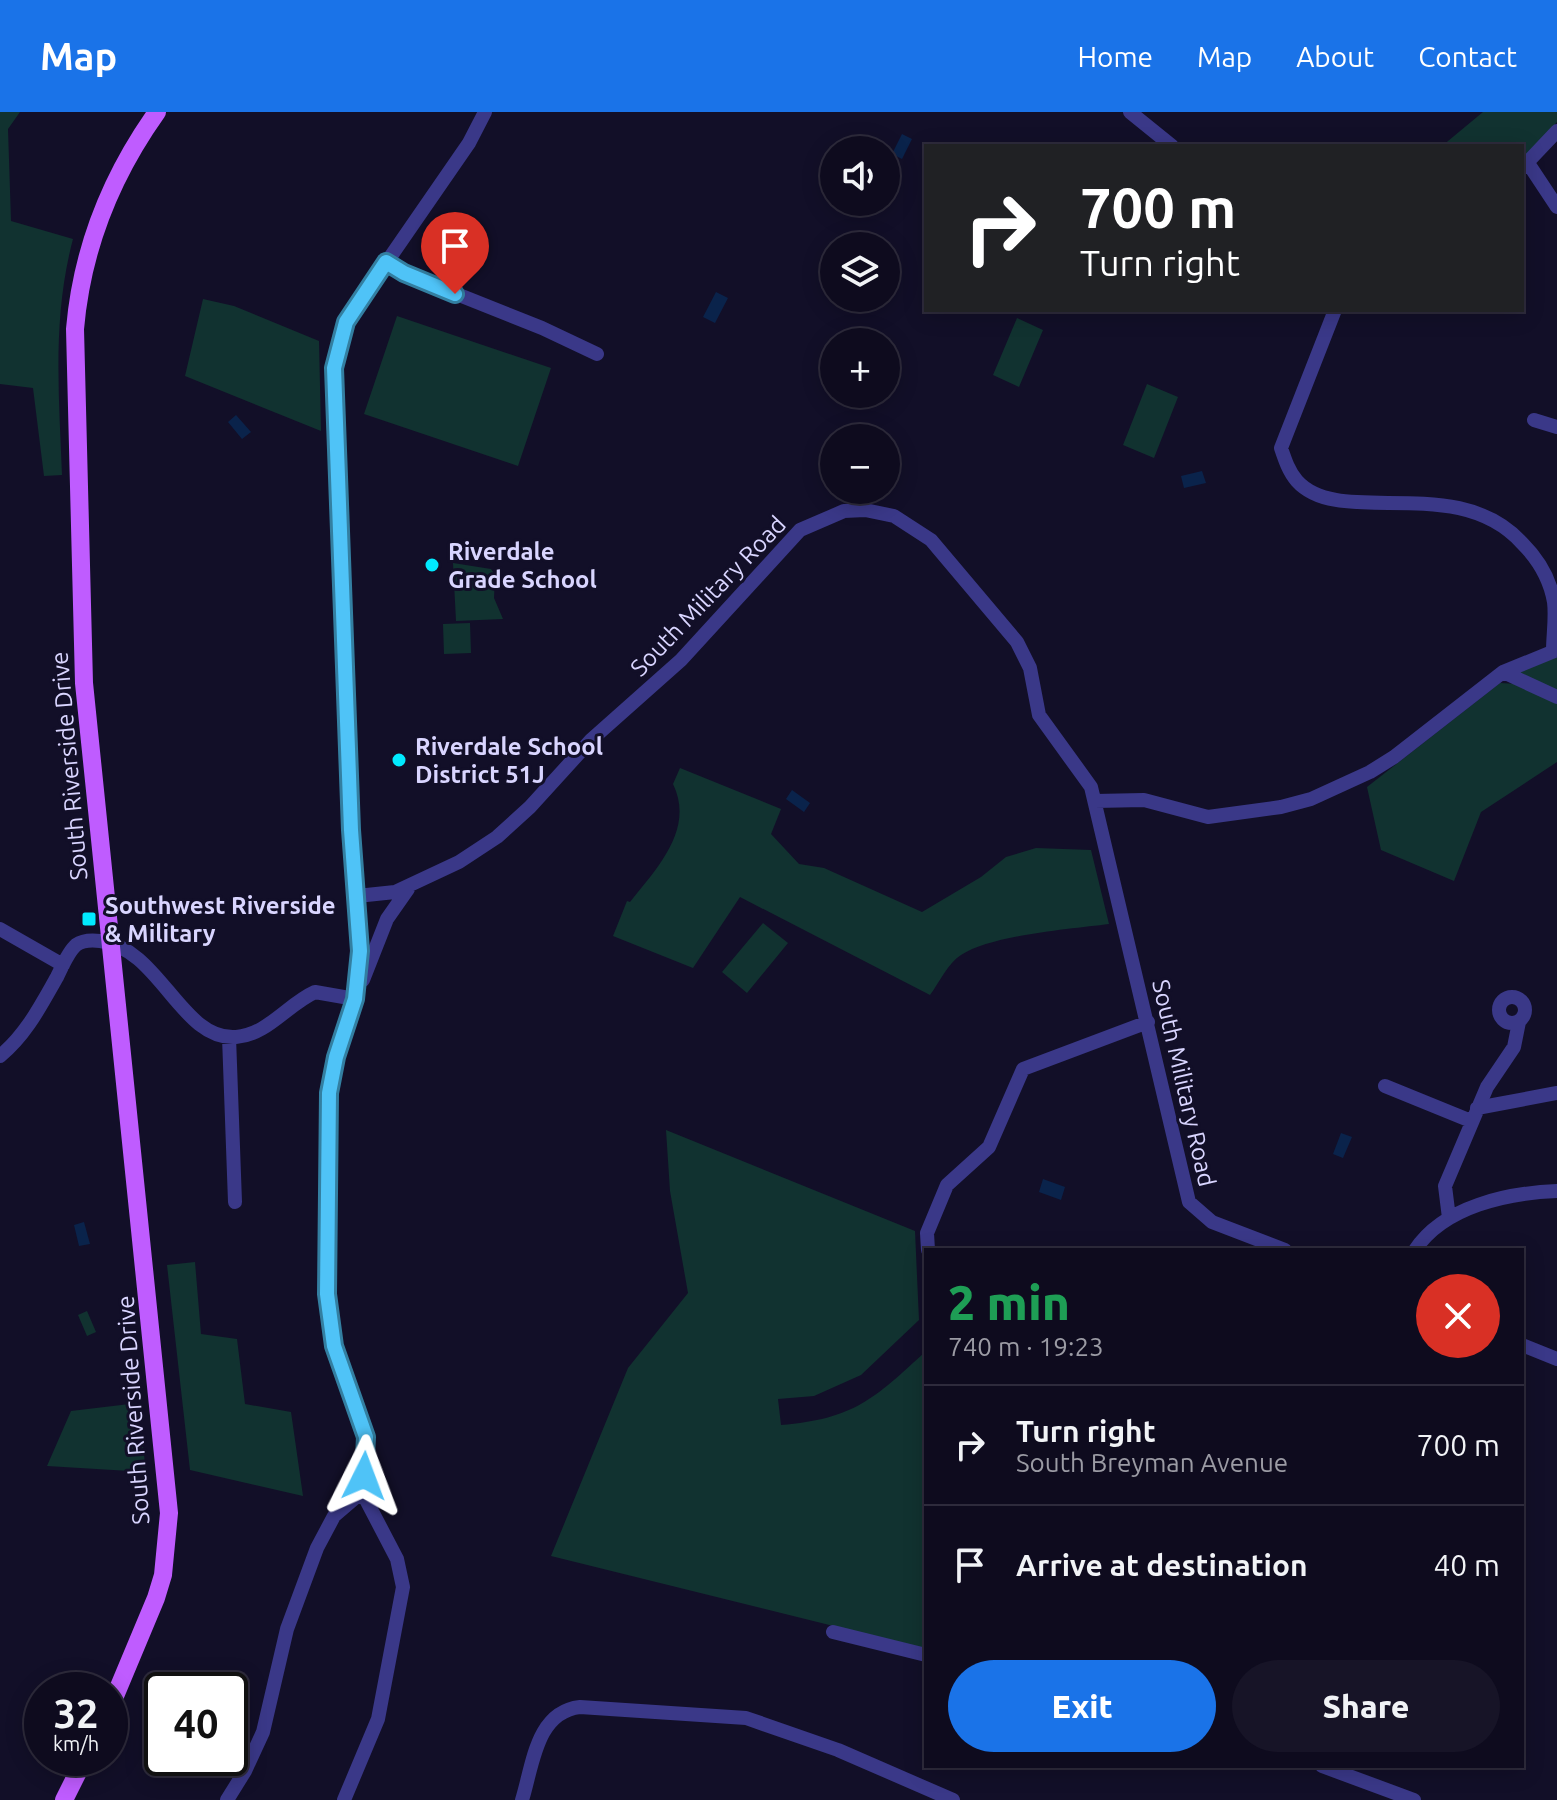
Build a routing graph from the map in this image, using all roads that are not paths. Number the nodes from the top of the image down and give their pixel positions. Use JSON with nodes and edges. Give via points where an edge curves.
{"nodes":[{"id":1,"x":157,"y":112,"type":"edge"},
{"id":2,"x":485,"y":112,"type":"edge"},
{"id":3,"x":1130,"y":112,"type":"edge"},
{"id":4,"x":1557,"y":131,"type":"edge"},
{"id":5,"x":1170,"y":144,"type":"edge"},
{"id":6,"x":1525,"y":166,"type":"edge"},
{"id":7,"x":1557,"y":207,"type":"edge"},
{"id":8,"x":386,"y":262,"type":"junction"},
{"id":9,"x":1334,"y":312,"type":"edge"},
{"id":10,"x":597,"y":354,"type":"dead end"},
{"id":11,"x":1534,"y":420,"type":"dead end"},
{"id":12,"x":1557,"y":427,"type":"edge"},
{"id":13,"x":1555,"y":650,"type":"edge"},
{"id":14,"x":1503,"y":672,"type":"junction"},
{"id":15,"x":1557,"y":697,"type":"edge"},
{"id":16,"x":1095,"y":801,"type":"junction"},
{"id":17,"x":412,"y":884,"type":"junction"},
{"id":18,"x":357,"y":896,"type":"junction"},
{"id":19,"x":0,"y":929,"type":"edge"},
{"id":20,"x":108,"y":942,"type":"junction"},
{"id":21,"x":63,"y":965,"type":"junction"},
{"id":22,"x":355,"y":999,"type":"junction"},
{"id":23,"x":1148,"y":1022,"type":"junction"},
{"id":24,"x":1519,"y":1022,"type":"dead end"},
{"id":25,"x":229,"y":1037,"type":"junction"},
{"id":26,"x":0,"y":1056,"type":"edge"},
{"id":27,"x":1385,"y":1086,"type":"dead end"},
{"id":28,"x":1557,"y":1093,"type":"edge"},
{"id":29,"x":1474,"y":1114,"type":"junction"},
{"id":30,"x":1557,"y":1191,"type":"edge"},
{"id":31,"x":235,"y":1202,"type":"dead end"},
{"id":32,"x":1449,"y":1218,"type":"junction"},
{"id":33,"x":928,"y":1248,"type":"edge"},
{"id":34,"x":1280,"y":1248,"type":"edge"},
{"id":35,"x":1416,"y":1248,"type":"edge"},
{"id":36,"x":1524,"y":1346,"type":"edge"},
{"id":37,"x":1557,"y":1359,"type":"edge"},
{"id":38,"x":362,"y":1492,"type":"junction"},
{"id":39,"x":833,"y":1632,"type":"dead end"},
{"id":40,"x":924,"y":1655,"type":"edge"},
{"id":41,"x":125,"y":1672,"type":"edge"},
{"id":42,"x":1327,"y":1768,"type":"edge"},
{"id":43,"x":76,"y":1776,"type":"edge"},
{"id":44,"x":64,"y":1800,"type":"edge"},
{"id":45,"x":227,"y":1800,"type":"edge"},
{"id":46,"x":344,"y":1800,"type":"edge"},
{"id":47,"x":522,"y":1800,"type":"edge"},
{"id":48,"x":951,"y":1800,"type":"edge"},
{"id":49,"x":1414,"y":1800,"type":"edge"}],
"edges":[{"from":1,"to":20,"type":"main road","name":"South Riverside Drive","via":[[118,173],[94,231],[75,329],[84,683]]},
{"from":2,"to":8,"type":"street"},
{"from":3,"to":5,"type":"street"},
{"from":4,"to":6,"type":"street"},
{"from":6,"to":7,"type":"street"},
{"from":8,"to":10,"type":"street"},
{"from":8,"to":18,"type":"street","via":[[346,322],[334,368]]},
{"from":9,"to":13,"type":"street","via":[[1281,448],[1288,467],[1306,489],[1332,499],[1433,503],[1479,512],[1500,523],[1542,567],[1553,601]]},
{"from":11,"to":12,"type":"street"},
{"from":13,"to":14,"type":"street"},
{"from":14,"to":15,"type":"street"},
{"from":14,"to":16,"type":"street","via":[[1394,757],[1311,799],[1208,817],[1144,800]]},
{"from":16,"to":17,"type":"street","name":"South Military Road","via":[[1086,778],[1039,715],[1025,656],[998,618],[917,529],[886,513],[851,510],[822,517],[793,535],[681,660],[591,740],[513,824],[482,848]]},
{"from":16,"to":23,"type":"street","name":"South Military Road"},
{"from":17,"to":18,"type":"street","name":"South Military Road","via":[[384,895]]},
{"from":17,"to":22,"type":"street","name":"South Military Road","via":[[387,919]]},
{"from":18,"to":22,"type":"street","via":[[360,951]]},
{"from":19,"to":21,"type":"street"},
{"from":20,"to":21,"type":"street","via":[[80,943]]},
{"from":20,"to":25,"type":"street","via":[[144,961],[188,1015]]},
{"from":20,"to":41,"type":"main road","name":"South Riverside Drive","via":[[169,1513],[163,1575]]},
{"from":21,"to":26,"type":"street","via":[[29,1024]]},
{"from":22,"to":25,"type":"street","via":[[315,992],[264,1026]]},
{"from":22,"to":38,"type":"street","via":[[329,1093],[327,1294],[334,1346],[366,1437]]},
{"from":23,"to":33,"type":"street","via":[[1023,1069],[989,1147],[947,1185],[927,1233]]},
{"from":23,"to":34,"type":"street","name":"South Military Road","via":[[1189,1202],[1212,1222]]},
{"from":24,"to":29,"type":"street","via":[[1514,1047]]},
{"from":25,"to":31,"type":"street"},
{"from":27,"to":29,"type":"street"},
{"from":28,"to":29,"type":"street"},
{"from":29,"to":32,"type":"street","via":[[1445,1186]]},
{"from":30,"to":32,"type":"street","via":[[1506,1196]]},
{"from":32,"to":35,"type":"street","via":[[1429,1231]]},
{"from":36,"to":37,"type":"street"},
{"from":38,"to":45,"type":"street","via":[[334,1516],[317,1548],[287,1629],[263,1732]]},
{"from":38,"to":46,"type":"street","via":[[397,1559],[403,1587],[378,1719]]},
{"from":39,"to":40,"type":"street"},
{"from":42,"to":49,"type":"street"},
{"from":43,"to":44,"type":"main road"},
{"from":47,"to":48,"type":"street","via":[[547,1725],[563,1710],[580,1707],[746,1718],[838,1750]]}]}
